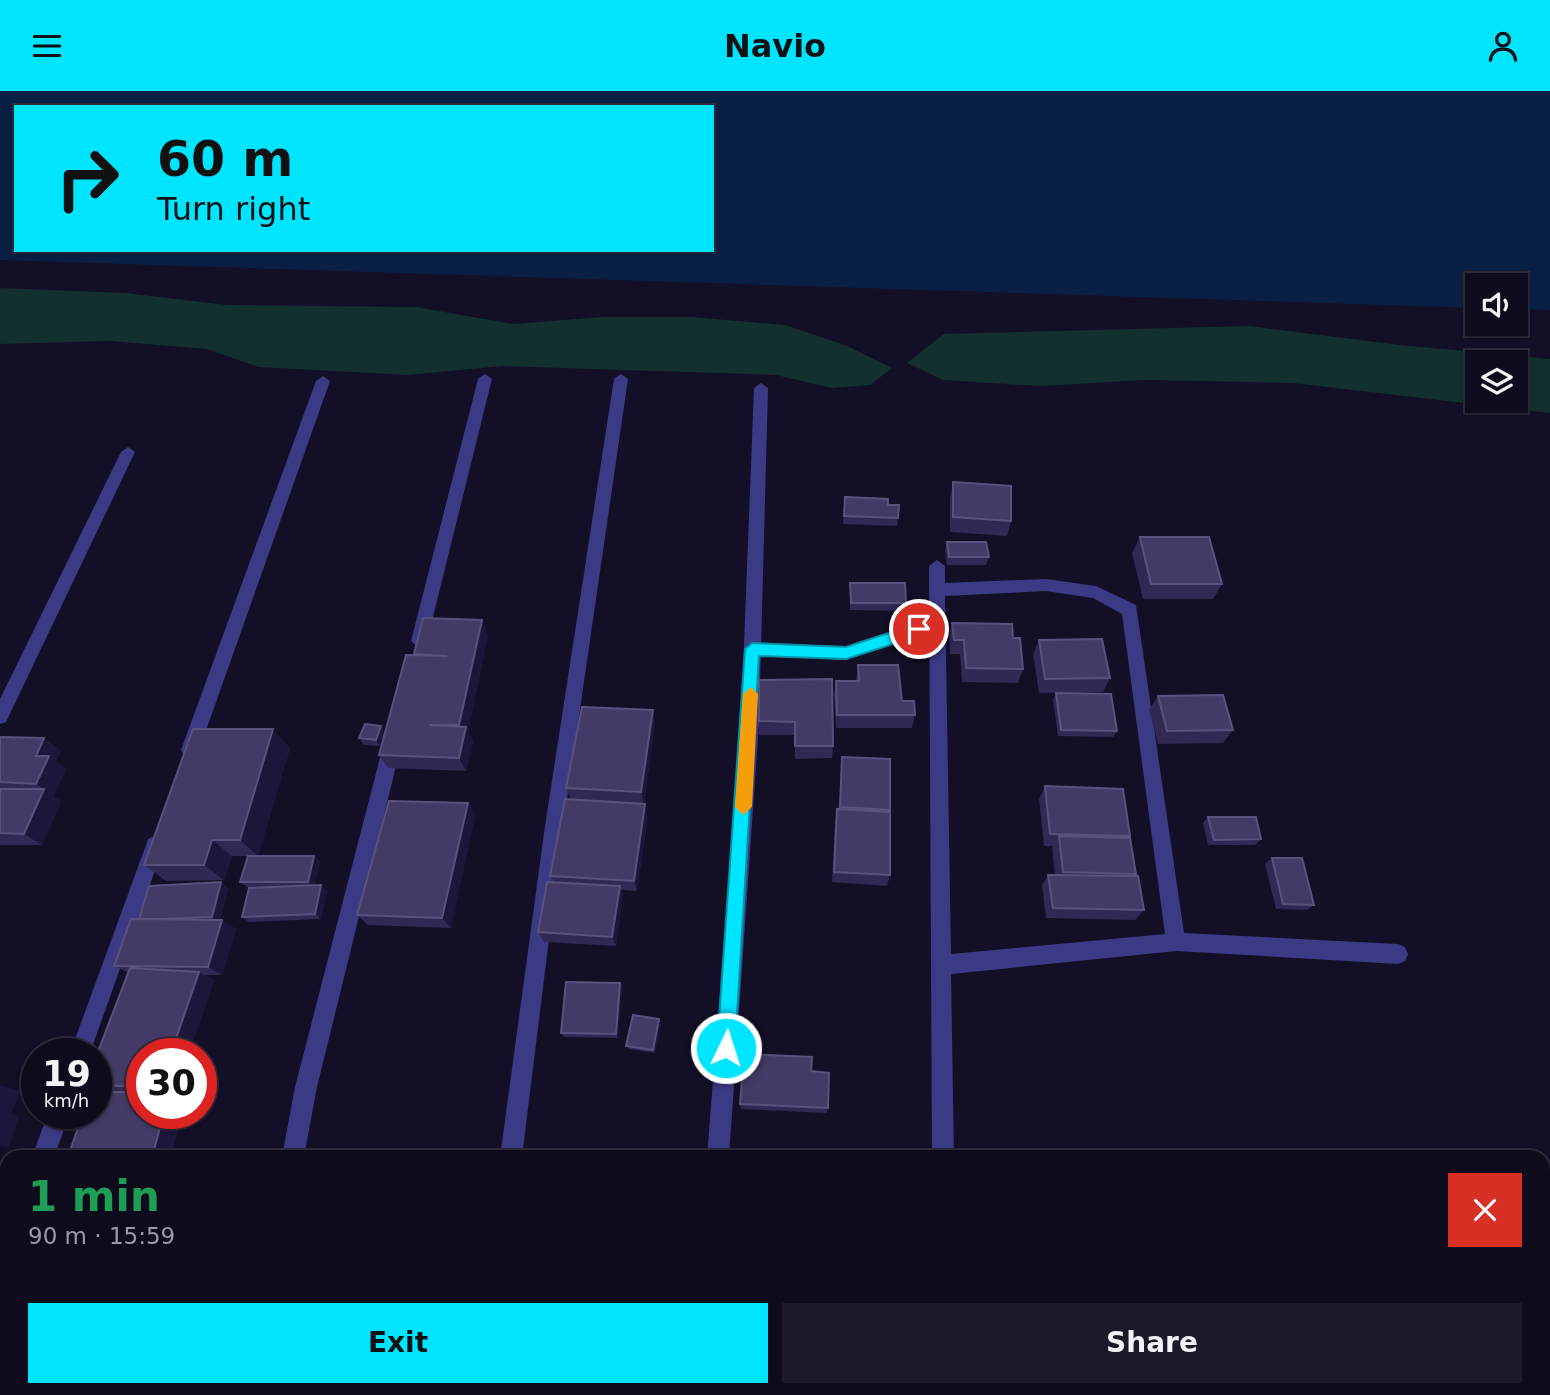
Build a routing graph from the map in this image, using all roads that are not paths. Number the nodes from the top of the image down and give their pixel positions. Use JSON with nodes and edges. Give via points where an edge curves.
{"nodes":[{"id":1,"x":485,"y":379,"type":"dead end"},
{"id":2,"x":621,"y":379,"type":"dead end"},
{"id":3,"x":323,"y":381,"type":"dead end"},
{"id":4,"x":761,"y":388,"type":"dead end"},
{"id":5,"x":128,"y":452,"type":"dead end"},
{"id":6,"x":937,"y":566,"type":"dead end"},
{"id":7,"x":937,"y":590,"type":"junction"},
{"id":8,"x":938,"y":623,"type":"junction"},
{"id":9,"x":752,"y":649,"type":"junction"},
{"id":10,"x":414,"y":660,"type":"edge"},
{"id":11,"x":0,"y":717,"type":"edge"},
{"id":12,"x":397,"y":727,"type":"edge"},
{"id":13,"x":183,"y":769,"type":"edge"},
{"id":14,"x":159,"y":834,"type":"edge"},
{"id":15,"x":1176,"y":942,"type":"junction"},
{"id":16,"x":1398,"y":954,"type":"dead end"},
{"id":17,"x":942,"y":965,"type":"junction"},
{"id":18,"x":85,"y":1038,"type":"edge"},
{"id":19,"x":53,"y":1129,"type":"edge"},
{"id":20,"x":46,"y":1150,"type":"edge"},
{"id":21,"x":294,"y":1150,"type":"edge"},
{"id":22,"x":512,"y":1150,"type":"edge"},
{"id":23,"x":719,"y":1150,"type":"edge"},
{"id":24,"x":943,"y":1150,"type":"edge"}],
"edges":[{"from":1,"to":10,"type":"street"},
{"from":2,"to":22,"type":"street","via":[[554,826]]},
{"from":3,"to":13,"type":"street"},
{"from":4,"to":9,"type":"street"},
{"from":5,"to":11,"type":"street"},
{"from":6,"to":7,"type":"street"},
{"from":7,"to":8,"type":"street"},
{"from":7,"to":15,"type":"street","via":[[1046,585],[1096,592],[1130,610]]},
{"from":8,"to":9,"type":"street","via":[[846,653]]},
{"from":8,"to":17,"type":"street"},
{"from":9,"to":23,"type":"street"},
{"from":12,"to":21,"type":"street"},
{"from":14,"to":18,"type":"street"},
{"from":15,"to":16,"type":"street"},
{"from":15,"to":17,"type":"street"},
{"from":17,"to":24,"type":"street"},
{"from":19,"to":20,"type":"street"}]}
